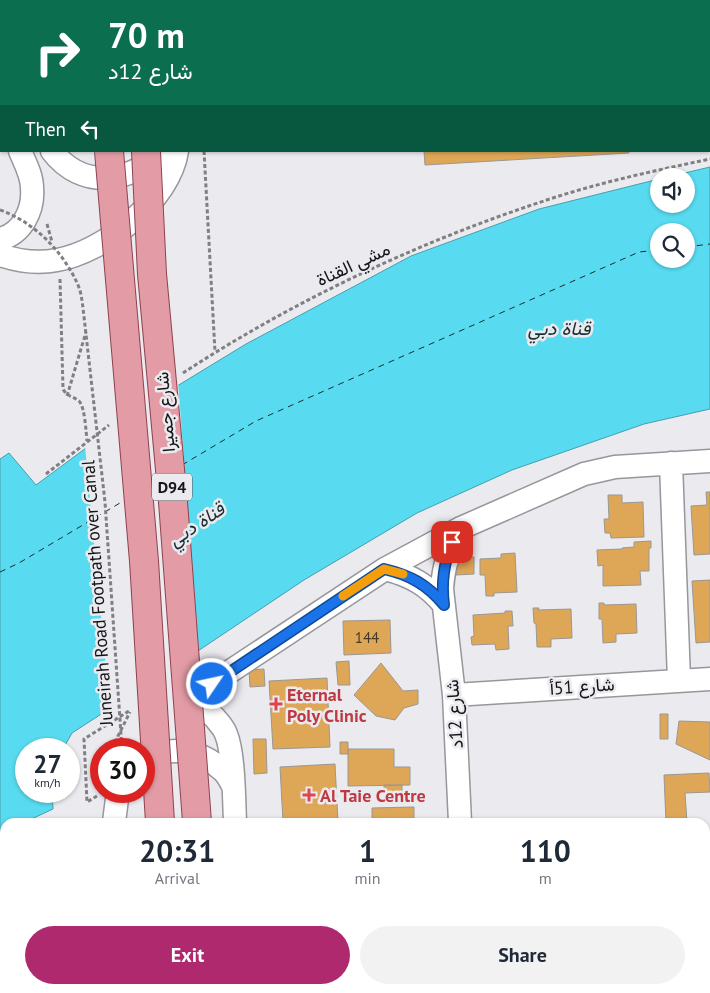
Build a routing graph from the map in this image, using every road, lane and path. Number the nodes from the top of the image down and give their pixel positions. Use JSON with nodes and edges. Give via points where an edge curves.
{"nodes":[{"id":1,"x":20,"y":152,"type":"edge"},
{"id":2,"x":53,"y":152,"type":"edge"},
{"id":3,"x":108,"y":152,"type":"edge"},
{"id":4,"x":146,"y":152,"type":"edge"},
{"id":5,"x":160,"y":152,"type":"edge"},
{"id":6,"x":177,"y":152,"type":"edge"},
{"id":7,"x":204,"y":152,"type":"edge"},
{"id":8,"x":710,"y":159,"type":"edge"},
{"id":9,"x":0,"y":210,"type":"edge"},
{"id":10,"x":46,"y":221,"type":"dead end"},
{"id":11,"x":0,"y":239,"type":"edge"},
{"id":12,"x":0,"y":256,"type":"edge"},
{"id":13,"x":57,"y":260,"type":"junction"},
{"id":14,"x":86,"y":332,"type":"junction"},
{"id":15,"x":215,"y":352,"type":"junction"},
{"id":16,"x":179,"y":376,"type":"dead end"},
{"id":17,"x":68,"y":396,"type":"junction"},
{"id":18,"x":115,"y":421,"type":"dead end"},
{"id":19,"x":87,"y":442,"type":"junction"},
{"id":20,"x":710,"y":461,"type":"edge"},
{"id":21,"x":671,"y":464,"type":"junction"},
{"id":22,"x":46,"y":474,"type":"dead end"},
{"id":23,"x":461,"y":528,"type":"junction"},
{"id":24,"x":384,"y":569,"type":"junction"},
{"id":25,"x":444,"y":605,"type":"junction"},
{"id":26,"x":710,"y":679,"type":"edge"},
{"id":27,"x":679,"y":680,"type":"junction"},
{"id":28,"x":454,"y":695,"type":"junction"},
{"id":29,"x":132,"y":710,"type":"dead end"},
{"id":30,"x":117,"y":738,"type":"edge"},
{"id":31,"x":121,"y":738,"type":"edge"},
{"id":32,"x":155,"y":756,"type":"edge"},
{"id":33,"x":233,"y":786,"type":"junction"},
{"id":34,"x":116,"y":803,"type":"edge"},
{"id":35,"x":115,"y":818,"type":"edge"},
{"id":36,"x":160,"y":818,"type":"edge"},
{"id":37,"x":197,"y":818,"type":"edge"},
{"id":38,"x":235,"y":818,"type":"edge"},
{"id":39,"x":460,"y":818,"type":"edge"}],
"edges":[{"from":1,"to":11,"type":"street","via":[[30,175],[32,201],[22,225],[13,235]]},
{"from":2,"to":5,"type":"street","via":[[74,172],[92,178],[128,174],[152,161]]},
{"from":3,"to":36,"type":"main road","name":"شارع جميرا","number":"D94","bridge":true,"via":[[144,561]]},
{"from":4,"to":37,"type":"main road","name":"شارع جميرا","number":"D94","bridge":true,"via":[[152,274],[172,484]]},
{"from":6,"to":13,"type":"street","via":[[162,188],[132,221],[96,246]]},
{"from":7,"to":15,"type":"path"},
{"from":8,"to":15,"type":"path","name":"مشي القناة","via":[[557,197],[450,234],[329,289]]},
{"from":9,"to":14,"type":"path","name":"Juneirah Road Footpath over Canal","bridge":true,"via":[[29,225],[69,267],[78,286]]},
{"from":10,"to":13,"type":"path"},
{"from":12,"to":13,"type":"street","via":[[29,262]]},
{"from":13,"to":17,"type":"path","via":[[63,385]]},
{"from":14,"to":17,"type":"path"},
{"from":14,"to":31,"type":"path","name":"Juneirah Road Footpath over Canal","bridge":true,"via":[[106,502]]},
{"from":15,"to":16,"type":"path","name":"مشي القناة"},
{"from":17,"to":19,"type":"path","via":[[78,400],[82,406]]},
{"from":18,"to":19,"type":"path"},
{"from":19,"to":22,"type":"path"},
{"from":20,"to":21,"type":"street"},
{"from":21,"to":23,"type":"street","via":[[616,467],[584,474]]},
{"from":21,"to":27,"type":"street"},
{"from":23,"to":24,"type":"street"},
{"from":23,"to":25,"type":"street","name":"شارع 12د","via":[[452,542],[445,565]]},
{"from":24,"to":25,"type":"street","via":[[412,578],[430,589]]},
{"from":24,"to":33,"type":"street","via":[[201,692],[199,703],[202,708],[226,733]]},
{"from":25,"to":28,"type":"street","name":"شارع 12د"},
{"from":26,"to":27,"type":"street","name":"شارع 51أ"},
{"from":27,"to":28,"type":"street","name":"شارع 51أ"},
{"from":28,"to":39,"type":"street","name":"شارع 12د"},
{"from":29,"to":30,"type":"path"},
{"from":32,"to":33,"type":"street","via":[[179,750],[196,753],[224,771]]},
{"from":33,"to":38,"type":"street"},
{"from":34,"to":35,"type":"street"}]}
